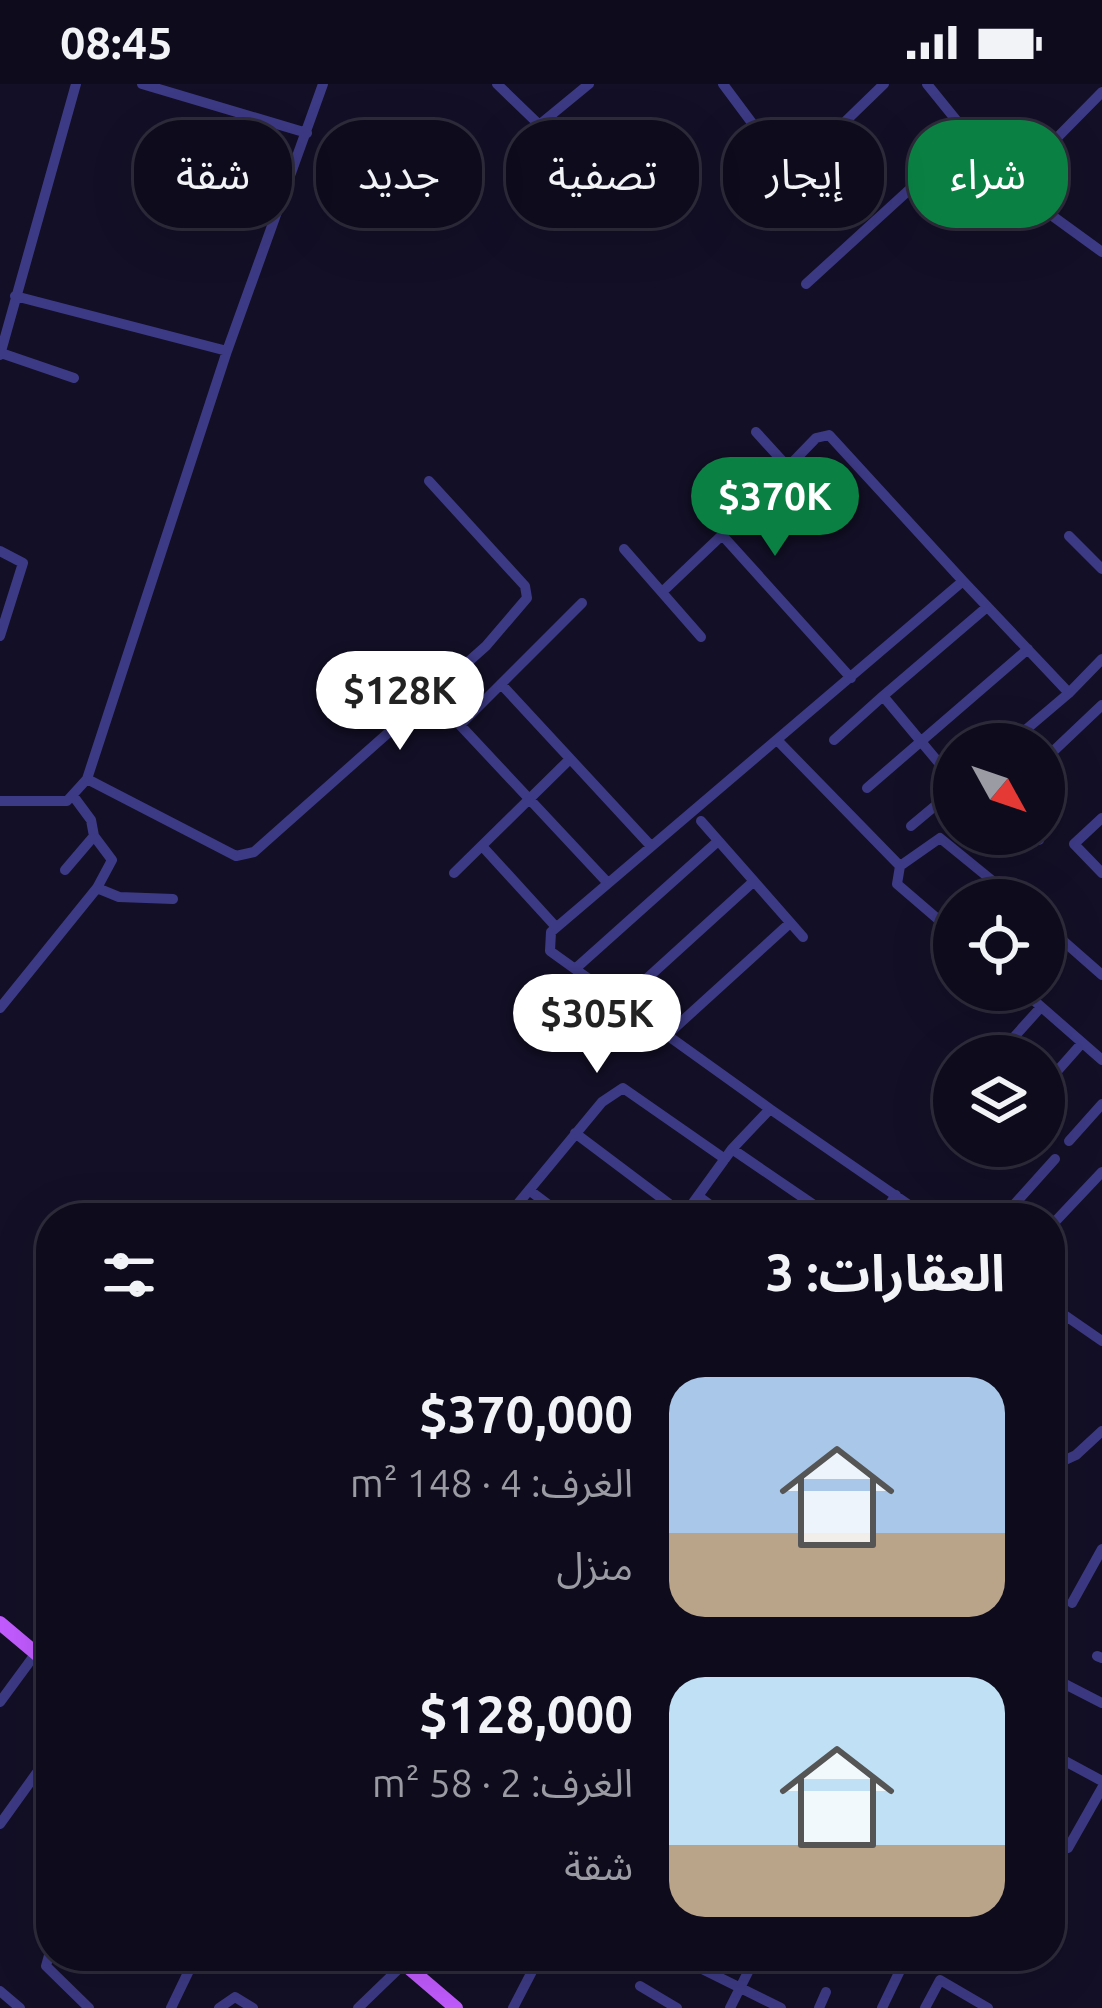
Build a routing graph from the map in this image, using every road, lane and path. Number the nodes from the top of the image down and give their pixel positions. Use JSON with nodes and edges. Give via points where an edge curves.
{"nodes":[{"id":1,"x":76,"y":84,"type":"edge"},
{"id":2,"x":142,"y":84,"type":"edge"},
{"id":3,"x":323,"y":84,"type":"edge"},
{"id":4,"x":497,"y":84,"type":"edge"},
{"id":5,"x":589,"y":84,"type":"edge"},
{"id":6,"x":723,"y":84,"type":"edge"},
{"id":7,"x":884,"y":84,"type":"edge"},
{"id":8,"x":927,"y":84,"type":"edge"},
{"id":9,"x":1087,"y":86,"type":"edge"},
{"id":10,"x":1100,"y":96,"type":"edge"},
{"id":11,"x":534,"y":120,"type":"edge"},
{"id":12,"x":545,"y":120,"type":"edge"},
{"id":13,"x":750,"y":120,"type":"edge"},
{"id":14,"x":846,"y":120,"type":"edge"},
{"id":15,"x":954,"y":120,"type":"edge"},
{"id":16,"x":1068,"y":127,"type":"edge"},
{"id":17,"x":307,"y":133,"type":"junction"},
{"id":18,"x":601,"y":182,"type":"joint"},
{"id":19,"x":908,"y":191,"type":"edge"},
{"id":20,"x":1068,"y":228,"type":"edge"},
{"id":21,"x":1102,"y":252,"type":"edge"},
{"id":22,"x":806,"y":284,"type":"dead end"},
{"id":23,"x":15,"y":296,"type":"junction"},
{"id":24,"x":227,"y":351,"type":"junction"},
{"id":25,"x":0,"y":354,"type":"edge"},
{"id":26,"x":74,"y":378,"type":"dead end"},
{"id":27,"x":756,"y":432,"type":"dead end"},
{"id":28,"x":788,"y":466,"type":"junction"},
{"id":29,"x":429,"y":481,"type":"dead end"},
{"id":30,"x":722,"y":535,"type":"junction"},
{"id":31,"x":1069,"y":536,"type":"dead end"},
{"id":32,"x":624,"y":549,"type":"dead end"},
{"id":33,"x":0,"y":551,"type":"edge"},
{"id":34,"x":1102,"y":569,"type":"edge"},
{"id":35,"x":963,"y":581,"type":"junction"},
{"id":36,"x":662,"y":592,"type":"junction"},
{"id":37,"x":582,"y":603,"type":"dead end"},
{"id":38,"x":987,"y":607,"type":"junction"},
{"id":39,"x":0,"y":636,"type":"edge"},
{"id":40,"x":700,"y":637,"type":"dead end"},
{"id":41,"x":1028,"y":649,"type":"junction"},
{"id":42,"x":1102,"y":659,"type":"edge"},
{"id":43,"x":851,"y":678,"type":"junction"},
{"id":44,"x":1083,"y":680,"type":"junction"},
{"id":45,"x":501,"y":684,"type":"junction"},
{"id":46,"x":1069,"y":693,"type":"junction"},
{"id":47,"x":883,"y":696,"type":"junction"},
{"id":48,"x":1102,"y":703,"type":"edge"},
{"id":49,"x":1034,"y":723,"type":"edge"},
{"id":50,"x":1065,"y":739,"type":"edge"},
{"id":51,"x":834,"y":740,"type":"dead end"},
{"id":52,"x":920,"y":741,"type":"junction"},
{"id":53,"x":779,"y":742,"type":"junction"},
{"id":54,"x":933,"y":756,"type":"edge"},
{"id":55,"x":570,"y":759,"type":"junction"},
{"id":56,"x":87,"y":779,"type":"junction"},
{"id":57,"x":867,"y":788,"type":"dead end"},
{"id":58,"x":74,"y":797,"type":"junction"},
{"id":59,"x":0,"y":801,"type":"edge"},
{"id":60,"x":529,"y":801,"type":"junction"},
{"id":61,"x":933,"y":808,"type":"edge"},
{"id":62,"x":1102,"y":818,"type":"edge"},
{"id":63,"x":701,"y":820,"type":"dead end"},
{"id":64,"x":911,"y":826,"type":"dead end"},
{"id":65,"x":94,"y":836,"type":"junction"},
{"id":66,"x":718,"y":842,"type":"junction"},
{"id":67,"x":650,"y":845,"type":"junction"},
{"id":68,"x":482,"y":846,"type":"junction"},
{"id":69,"x":900,"y":866,"type":"junction"},
{"id":70,"x":64,"y":870,"type":"dead end"},
{"id":71,"x":454,"y":873,"type":"dead end"},
{"id":72,"x":1102,"y":873,"type":"edge"},
{"id":73,"x":990,"y":879,"type":"edge"},
{"id":74,"x":606,"y":881,"type":"junction"},
{"id":75,"x":753,"y":882,"type":"junction"},
{"id":76,"x":97,"y":888,"type":"junction"},
{"id":77,"x":173,"y":899,"type":"dead end"},
{"id":78,"x":933,"y":915,"type":"edge"},
{"id":79,"x":790,"y":923,"type":"junction"},
{"id":80,"x":556,"y":927,"type":"junction"},
{"id":81,"x":803,"y":937,"type":"dead end"},
{"id":82,"x":1065,"y":945,"type":"edge"},
{"id":83,"x":575,"y":969,"type":"junction"},
{"id":84,"x":1102,"y":974,"type":"edge"},
{"id":85,"x":621,"y":1002,"type":"junction"},
{"id":86,"x":0,"y":1008,"type":"edge"},
{"id":87,"x":1037,"y":1011,"type":"edge"},
{"id":88,"x":1047,"y":1011,"type":"edge"},
{"id":89,"x":668,"y":1034,"type":"junction"},
{"id":90,"x":1016,"y":1035,"type":"edge"},
{"id":91,"x":1082,"y":1042,"type":"junction"},
{"id":92,"x":1102,"y":1060,"type":"edge"},
{"id":93,"x":1065,"y":1062,"type":"edge"},
{"id":94,"x":1102,"y":1104,"type":"edge"},
{"id":95,"x":770,"y":1109,"type":"junction"},
{"id":96,"x":574,"y":1133,"type":"junction"},
{"id":97,"x":1069,"y":1141,"type":"dead end"},
{"id":98,"x":728,"y":1154,"type":"junction"},
{"id":99,"x":1048,"y":1167,"type":"edge"},
{"id":100,"x":1102,"y":1172,"type":"edge"},
{"id":101,"x":529,"y":1190,"type":"junction"},
{"id":102,"x":698,"y":1196,"type":"junction"},
{"id":103,"x":896,"y":1196,"type":"junction"},
{"id":104,"x":518,"y":1203,"type":"edge"},
{"id":105,"x":546,"y":1203,"type":"edge"},
{"id":106,"x":666,"y":1203,"type":"edge"},
{"id":107,"x":693,"y":1203,"type":"edge"},
{"id":108,"x":708,"y":1203,"type":"edge"},
{"id":109,"x":808,"y":1203,"type":"edge"},
{"id":110,"x":891,"y":1203,"type":"edge"},
{"id":111,"x":906,"y":1203,"type":"edge"},
{"id":112,"x":1015,"y":1203,"type":"edge"},
{"id":113,"x":1065,"y":1211,"type":"edge"},
{"id":114,"x":1066,"y":1317,"type":"edge"},
{"id":115,"x":1102,"y":1341,"type":"edge"},
{"id":116,"x":1102,"y":1431,"type":"edge"},
{"id":117,"x":1065,"y":1460,"type":"edge"},
{"id":118,"x":1102,"y":1550,"type":"edge"},
{"id":119,"x":1072,"y":1604,"type":"dead end"},
{"id":120,"x":3,"y":1632,"type":"edge"},
{"id":121,"x":36,"y":1653,"type":"joint"},
{"id":122,"x":1065,"y":1684,"type":"edge"},
{"id":123,"x":0,"y":1702,"type":"edge"},
{"id":124,"x":1102,"y":1703,"type":"edge"},
{"id":125,"x":1065,"y":1762,"type":"edge"},
{"id":126,"x":36,"y":1774,"type":"edge"},
{"id":127,"x":1102,"y":1784,"type":"edge"},
{"id":128,"x":0,"y":1824,"type":"edge"},
{"id":129,"x":1068,"y":1848,"type":"dead end"},
{"id":130,"x":51,"y":1971,"type":"edge"},
{"id":131,"x":189,"y":1971,"type":"edge"},
{"id":132,"x":394,"y":1971,"type":"edge"},
{"id":133,"x":417,"y":1971,"type":"edge"},
{"id":134,"x":532,"y":1971,"type":"edge"},
{"id":135,"x":707,"y":1971,"type":"edge"},
{"id":136,"x":748,"y":1971,"type":"edge"},
{"id":137,"x":900,"y":1971,"type":"edge"},
{"id":138,"x":640,"y":1986,"type":"dead end"},
{"id":139,"x":740,"y":1987,"type":"junction"},
{"id":140,"x":0,"y":1991,"type":"edge"},
{"id":141,"x":826,"y":1993,"type":"dead end"},
{"id":142,"x":372,"y":1997,"type":"junction"},
{"id":143,"x":20,"y":2008,"type":"edge"},
{"id":144,"x":89,"y":2008,"type":"edge"},
{"id":145,"x":171,"y":2008,"type":"edge"},
{"id":146,"x":219,"y":2008,"type":"edge"},
{"id":147,"x":253,"y":2008,"type":"edge"},
{"id":148,"x":358,"y":2008,"type":"edge"},
{"id":149,"x":384,"y":2008,"type":"edge"},
{"id":150,"x":456,"y":2008,"type":"edge"},
{"id":151,"x":513,"y":2008,"type":"edge"},
{"id":152,"x":677,"y":2008,"type":"edge"},
{"id":153,"x":730,"y":2008,"type":"edge"},
{"id":154,"x":781,"y":2008,"type":"edge"},
{"id":155,"x":819,"y":2008,"type":"edge"},
{"id":156,"x":882,"y":2008,"type":"edge"},
{"id":157,"x":925,"y":2008,"type":"edge"},
{"id":158,"x":988,"y":2008,"type":"edge"}],
"edges":[{"from":1,"to":23,"type":"street"},
{"from":2,"to":17,"type":"street"},
{"from":3,"to":17,"type":"street"},
{"from":4,"to":11,"type":"street"},
{"from":5,"to":12,"type":"street"},
{"from":6,"to":13,"type":"street"},
{"from":7,"to":14,"type":"street"},
{"from":8,"to":15,"type":"street"},
{"from":9,"to":10,"type":"street"},
{"from":10,"to":16,"type":"street"},
{"from":17,"to":24,"type":"street"},
{"from":18,"to":18,"type":"street","via":[[640,222],[676,210],[695,181],[660,152],[642,149]]},
{"from":19,"to":22,"type":"street"},
{"from":20,"to":21,"type":"street"},
{"from":23,"to":24,"type":"street"},
{"from":23,"to":25,"type":"street"},
{"from":24,"to":56,"type":"street"},
{"from":25,"to":26,"type":"street"},
{"from":27,"to":28,"type":"street"},
{"from":28,"to":30,"type":"street"},
{"from":28,"to":35,"type":"street","via":[[829,435]]},
{"from":29,"to":56,"type":"street","via":[[525,586],[526,598],[486,646],[254,851],[236,856]]},
{"from":30,"to":36,"type":"street"},
{"from":30,"to":43,"type":"street"},
{"from":31,"to":34,"type":"street"},
{"from":32,"to":36,"type":"street"},
{"from":33,"to":39,"type":"street","via":[[22,563]]},
{"from":35,"to":38,"type":"street"},
{"from":35,"to":43,"type":"street"},
{"from":36,"to":40,"type":"street"},
{"from":37,"to":45,"type":"street"},
{"from":38,"to":41,"type":"street"},
{"from":38,"to":47,"type":"street"},
{"from":41,"to":46,"type":"street"},
{"from":41,"to":52,"type":"street"},
{"from":42,"to":44,"type":"street"},
{"from":43,"to":53,"type":"street"},
{"from":44,"to":46,"type":"street"},
{"from":44,"to":48,"type":"street"},
{"from":45,"to":55,"type":"street"},
{"from":45,"to":60,"type":"street","via":[[460,729]]},
{"from":46,"to":49,"type":"street"},
{"from":47,"to":51,"type":"street"},
{"from":47,"to":52,"type":"street"},
{"from":48,"to":50,"type":"street"},
{"from":52,"to":54,"type":"street"},
{"from":52,"to":57,"type":"street"},
{"from":53,"to":67,"type":"street"},
{"from":53,"to":69,"type":"street"},
{"from":55,"to":60,"type":"street"},
{"from":55,"to":67,"type":"street"},
{"from":56,"to":58,"type":"street"},
{"from":58,"to":59,"type":"street"},
{"from":58,"to":65,"type":"street"},
{"from":60,"to":68,"type":"street"},
{"from":60,"to":74,"type":"street"},
{"from":61,"to":64,"type":"street"},
{"from":62,"to":72,"type":"street","via":[[1074,844]]},
{"from":63,"to":66,"type":"street"},
{"from":65,"to":70,"type":"street"},
{"from":65,"to":76,"type":"street","via":[[112,860]]},
{"from":66,"to":75,"type":"street"},
{"from":66,"to":83,"type":"street"},
{"from":67,"to":74,"type":"street"},
{"from":68,"to":71,"type":"street"},
{"from":68,"to":80,"type":"street"},
{"from":69,"to":73,"type":"street","via":[[940,838]]},
{"from":69,"to":78,"type":"street","via":[[898,884]]},
{"from":74,"to":80,"type":"street"},
{"from":75,"to":79,"type":"street"},
{"from":75,"to":85,"type":"street"},
{"from":76,"to":77,"type":"street"},
{"from":76,"to":86,"type":"street"},
{"from":79,"to":81,"type":"street"},
{"from":79,"to":89,"type":"street"},
{"from":80,"to":83,"type":"street","via":[[548,948]]},
{"from":82,"to":84,"type":"street"},
{"from":83,"to":85,"type":"street"},
{"from":85,"to":89,"type":"street"},
{"from":87,"to":90,"type":"street"},
{"from":88,"to":91,"type":"street"},
{"from":89,"to":95,"type":"street"},
{"from":91,"to":92,"type":"street"},
{"from":91,"to":93,"type":"street"},
{"from":94,"to":97,"type":"street"},
{"from":95,"to":98,"type":"street"},
{"from":95,"to":103,"type":"street"},
{"from":96,"to":98,"type":"street","via":[[614,1091],[629,1089]]},
{"from":96,"to":101,"type":"street"},
{"from":96,"to":106,"type":"street"},
{"from":98,"to":102,"type":"street"},
{"from":98,"to":109,"type":"street"},
{"from":99,"to":112,"type":"street"},
{"from":100,"to":113,"type":"street"},
{"from":101,"to":104,"type":"street"},
{"from":101,"to":105,"type":"street"},
{"from":102,"to":107,"type":"street"},
{"from":102,"to":108,"type":"street"},
{"from":103,"to":110,"type":"street"},
{"from":103,"to":111,"type":"street"},
{"from":114,"to":115,"type":"street"},
{"from":116,"to":117,"type":"street"},
{"from":118,"to":119,"type":"street"},
{"from":120,"to":121,"type":"main road"},
{"from":121,"to":123,"type":"street"},
{"from":122,"to":124,"type":"street"},
{"from":125,"to":127,"type":"street"},
{"from":126,"to":128,"type":"street"},
{"from":127,"to":129,"type":"street"},
{"from":130,"to":144,"type":"street"},
{"from":131,"to":145,"type":"street"},
{"from":132,"to":142,"type":"street"},
{"from":133,"to":150,"type":"main road"},
{"from":134,"to":151,"type":"street"},
{"from":135,"to":139,"type":"street"},
{"from":136,"to":139,"type":"street"},
{"from":137,"to":156,"type":"street"},
{"from":138,"to":152,"type":"street"},
{"from":139,"to":153,"type":"street"},
{"from":139,"to":154,"type":"street"},
{"from":140,"to":143,"type":"street"},
{"from":141,"to":155,"type":"street"},
{"from":142,"to":148,"type":"street"},
{"from":142,"to":149,"type":"street"},
{"from":146,"to":147,"type":"street","via":[[235,1997]]},
{"from":157,"to":158,"type":"street","via":[[940,1980]]}]}
